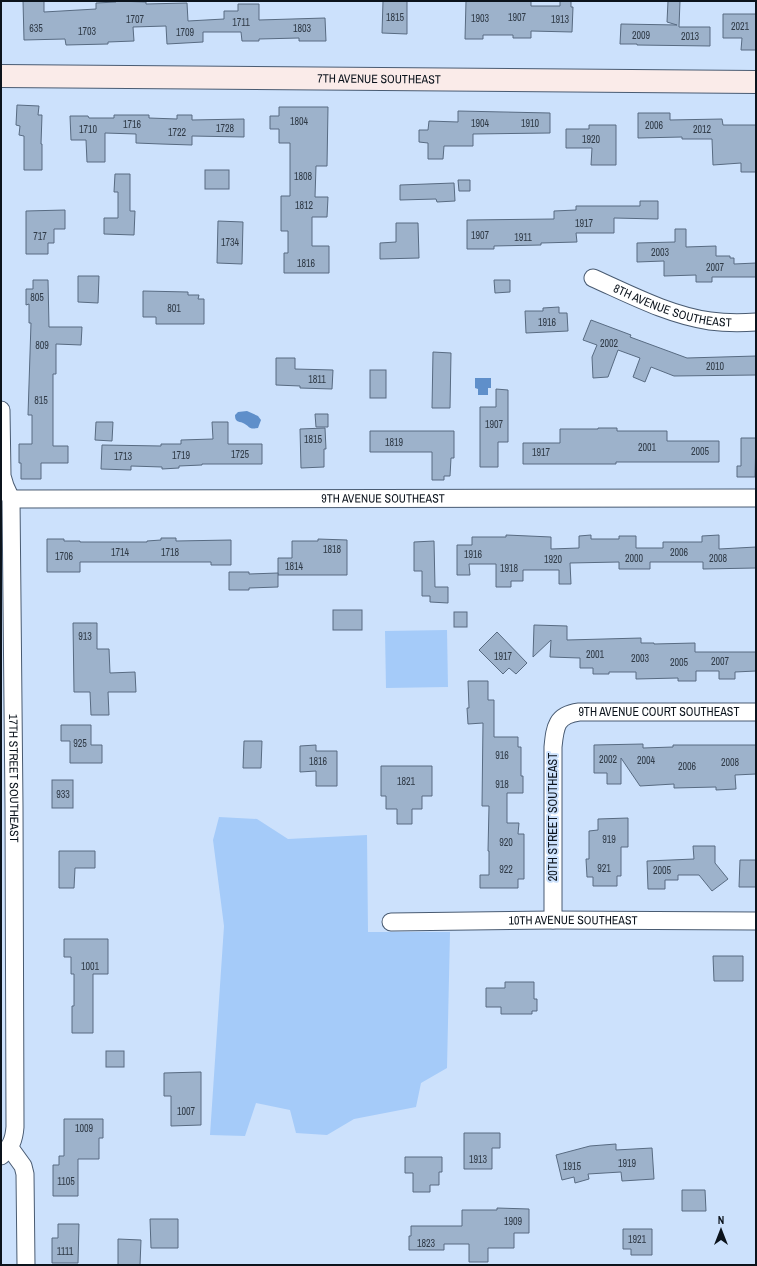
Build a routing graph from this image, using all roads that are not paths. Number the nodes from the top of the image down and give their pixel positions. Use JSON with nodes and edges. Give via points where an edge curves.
{"nodes":[{"id":1,"x":1,"y":76,"type":"edge"},
{"id":2,"x":756,"y":82,"type":"edge"},
{"id":3,"x":593,"y":278,"type":"dead end"},
{"id":4,"x":756,"y":322,"type":"edge"},
{"id":5,"x":1,"y":410,"type":"edge"},
{"id":6,"x":756,"y":498,"type":"edge"},
{"id":7,"x":10,"y":499,"type":"junction"},
{"id":8,"x":7,"y":621,"type":"edge"},
{"id":9,"x":756,"y":712,"type":"edge"},
{"id":10,"x":563,"y":717,"type":"joint"},
{"id":11,"x":8,"y":807,"type":"edge"},
{"id":12,"x":553,"y":920,"type":"junction"},
{"id":13,"x":756,"y":921,"type":"edge"},
{"id":14,"x":391,"y":922,"type":"dead end"},
{"id":15,"x":8,"y":983,"type":"edge"},
{"id":16,"x":5,"y":1152,"type":"edge"},
{"id":17,"x":26,"y":1265,"type":"edge"}],
"edges":[{"from":1,"to":2,"type":"street","name":"7TH AVENUE SOUTHEAST"},
{"from":3,"to":4,"type":"street","name":"8TH AVENUE SOUTHEAST","via":[[676,313],[712,321]]},
{"from":5,"to":7,"type":"street","name":"17TH STREET SOUTHEAST","via":[[2,476]]},
{"from":6,"to":7,"type":"street","name":"9TH AVENUE SOUTHEAST"},
{"from":7,"to":8,"type":"street","name":"17TH STREET SOUTHEAST"},
{"from":8,"to":11,"type":"street","name":"17TH STREET SOUTHEAST"},
{"from":9,"to":10,"type":"street","name":"9TH AVENUE COURT SOUTHEAST","via":[[579,712]]},
{"from":10,"to":12,"type":"street","name":"20TH STREET SOUTHEAST","via":[[557,723],[553,747]]},
{"from":11,"to":15,"type":"street","name":"17TH STREET SOUTHEAST"},
{"from":12,"to":13,"type":"street","name":"10TH AVENUE SOUTHEAST"},
{"from":12,"to":14,"type":"street","name":"10TH AVENUE SOUTHEAST"},
{"from":15,"to":16,"type":"street","name":"17TH STREET SOUTHEAST","via":[[15,1127],[14,1139]]},
{"from":16,"to":17,"type":"street","name":"17TH STREET SOUTHEAST","via":[[23,1166]]}]}
